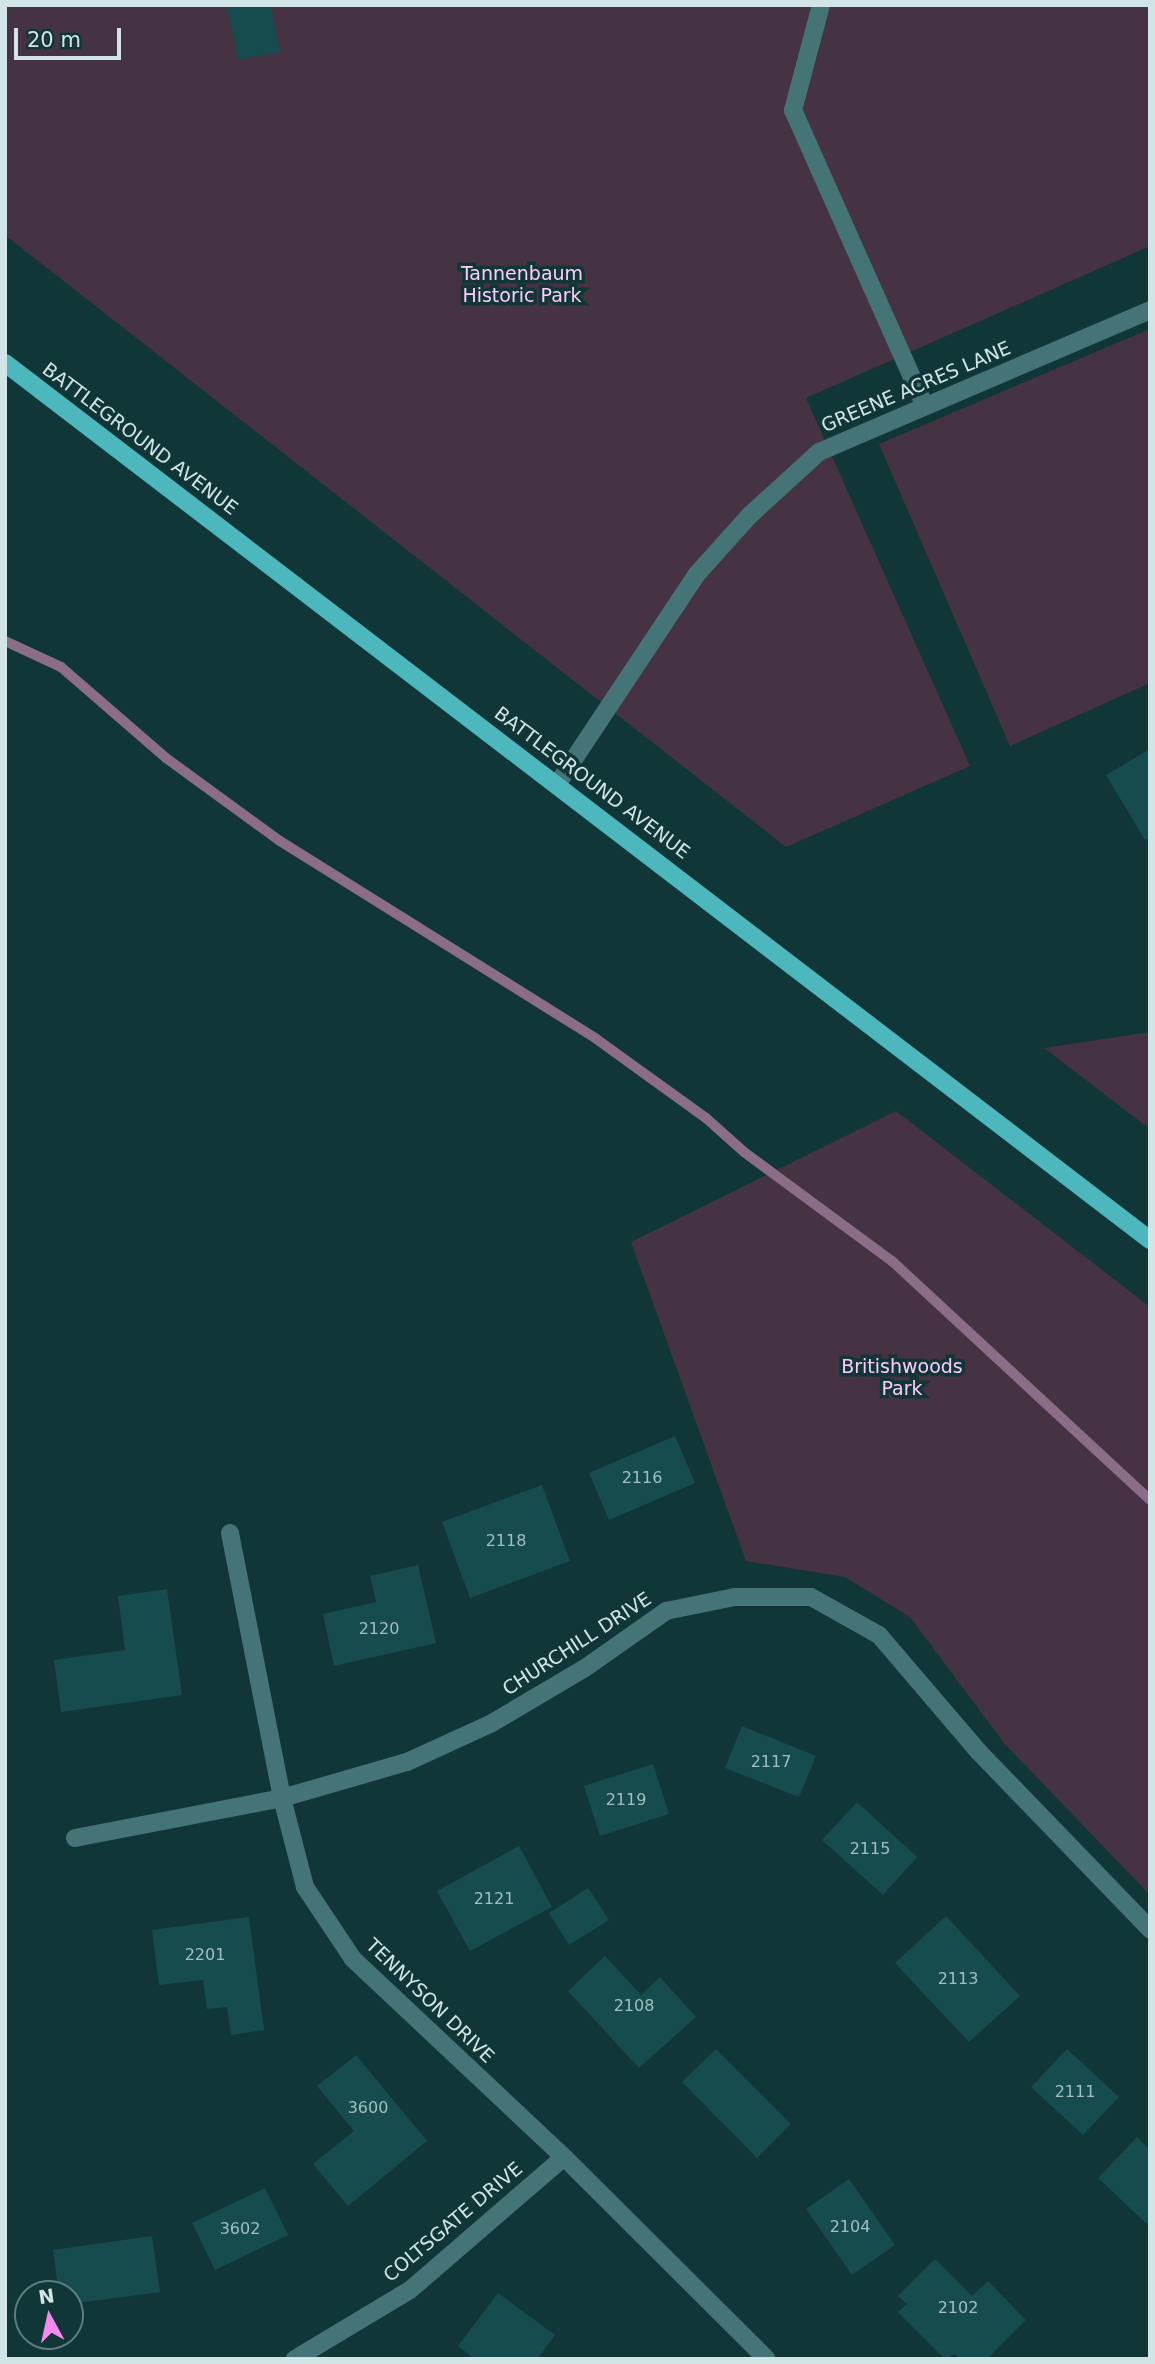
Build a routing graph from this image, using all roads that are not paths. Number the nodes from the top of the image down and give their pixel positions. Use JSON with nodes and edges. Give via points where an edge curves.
{"nodes":[{"id":1,"x":821,"y":5,"type":"edge"},
{"id":2,"x":1150,"y":310,"type":"edge"},
{"id":3,"x":5,"y":363,"type":"edge"},
{"id":4,"x":925,"y":406,"type":"junction"},
{"id":5,"x":558,"y":783,"type":"junction"},
{"id":6,"x":1150,"y":1240,"type":"edge"},
{"id":7,"x":230,"y":1533,"type":"dead end"},
{"id":8,"x":282,"y":1798,"type":"junction"},
{"id":9,"x":75,"y":1838,"type":"dead end"},
{"id":10,"x":1150,"y":1929,"type":"edge"},
{"id":11,"x":564,"y":2157,"type":"junction"},
{"id":12,"x":295,"y":2359,"type":"edge"},
{"id":13,"x":767,"y":2359,"type":"edge"}],
"edges":[{"from":1,"to":4,"type":"street","via":[[793,110]]},
{"from":2,"to":4,"type":"street","name":"GREENE ACRES LANE"},
{"from":3,"to":5,"type":"main road","name":"BATTLEGROUND AVENUE"},
{"from":4,"to":5,"type":"street","name":"GREENE ACRES LANE","via":[[819,452],[749,516],[697,573]]},
{"from":5,"to":6,"type":"main road","name":"BATTLEGROUND AVENUE"},
{"from":7,"to":8,"type":"street","name":"TENNYSON DRIVE"},
{"from":8,"to":9,"type":"street","name":"CHURCHILL DRIVE"},
{"from":8,"to":10,"type":"street","name":"CHURCHILL DRIVE","via":[[407,1762],[492,1723],[585,1668],[666,1611],[735,1597],[811,1597],[879,1634],[978,1751]]},
{"from":8,"to":11,"type":"street","name":"TENNYSON DRIVE","via":[[305,1887],[353,1959]]},
{"from":11,"to":12,"type":"street","name":"COLTSGATE DRIVE","via":[[410,2290]]},
{"from":11,"to":13,"type":"street","name":"TENNYSON DRIVE"}]}
